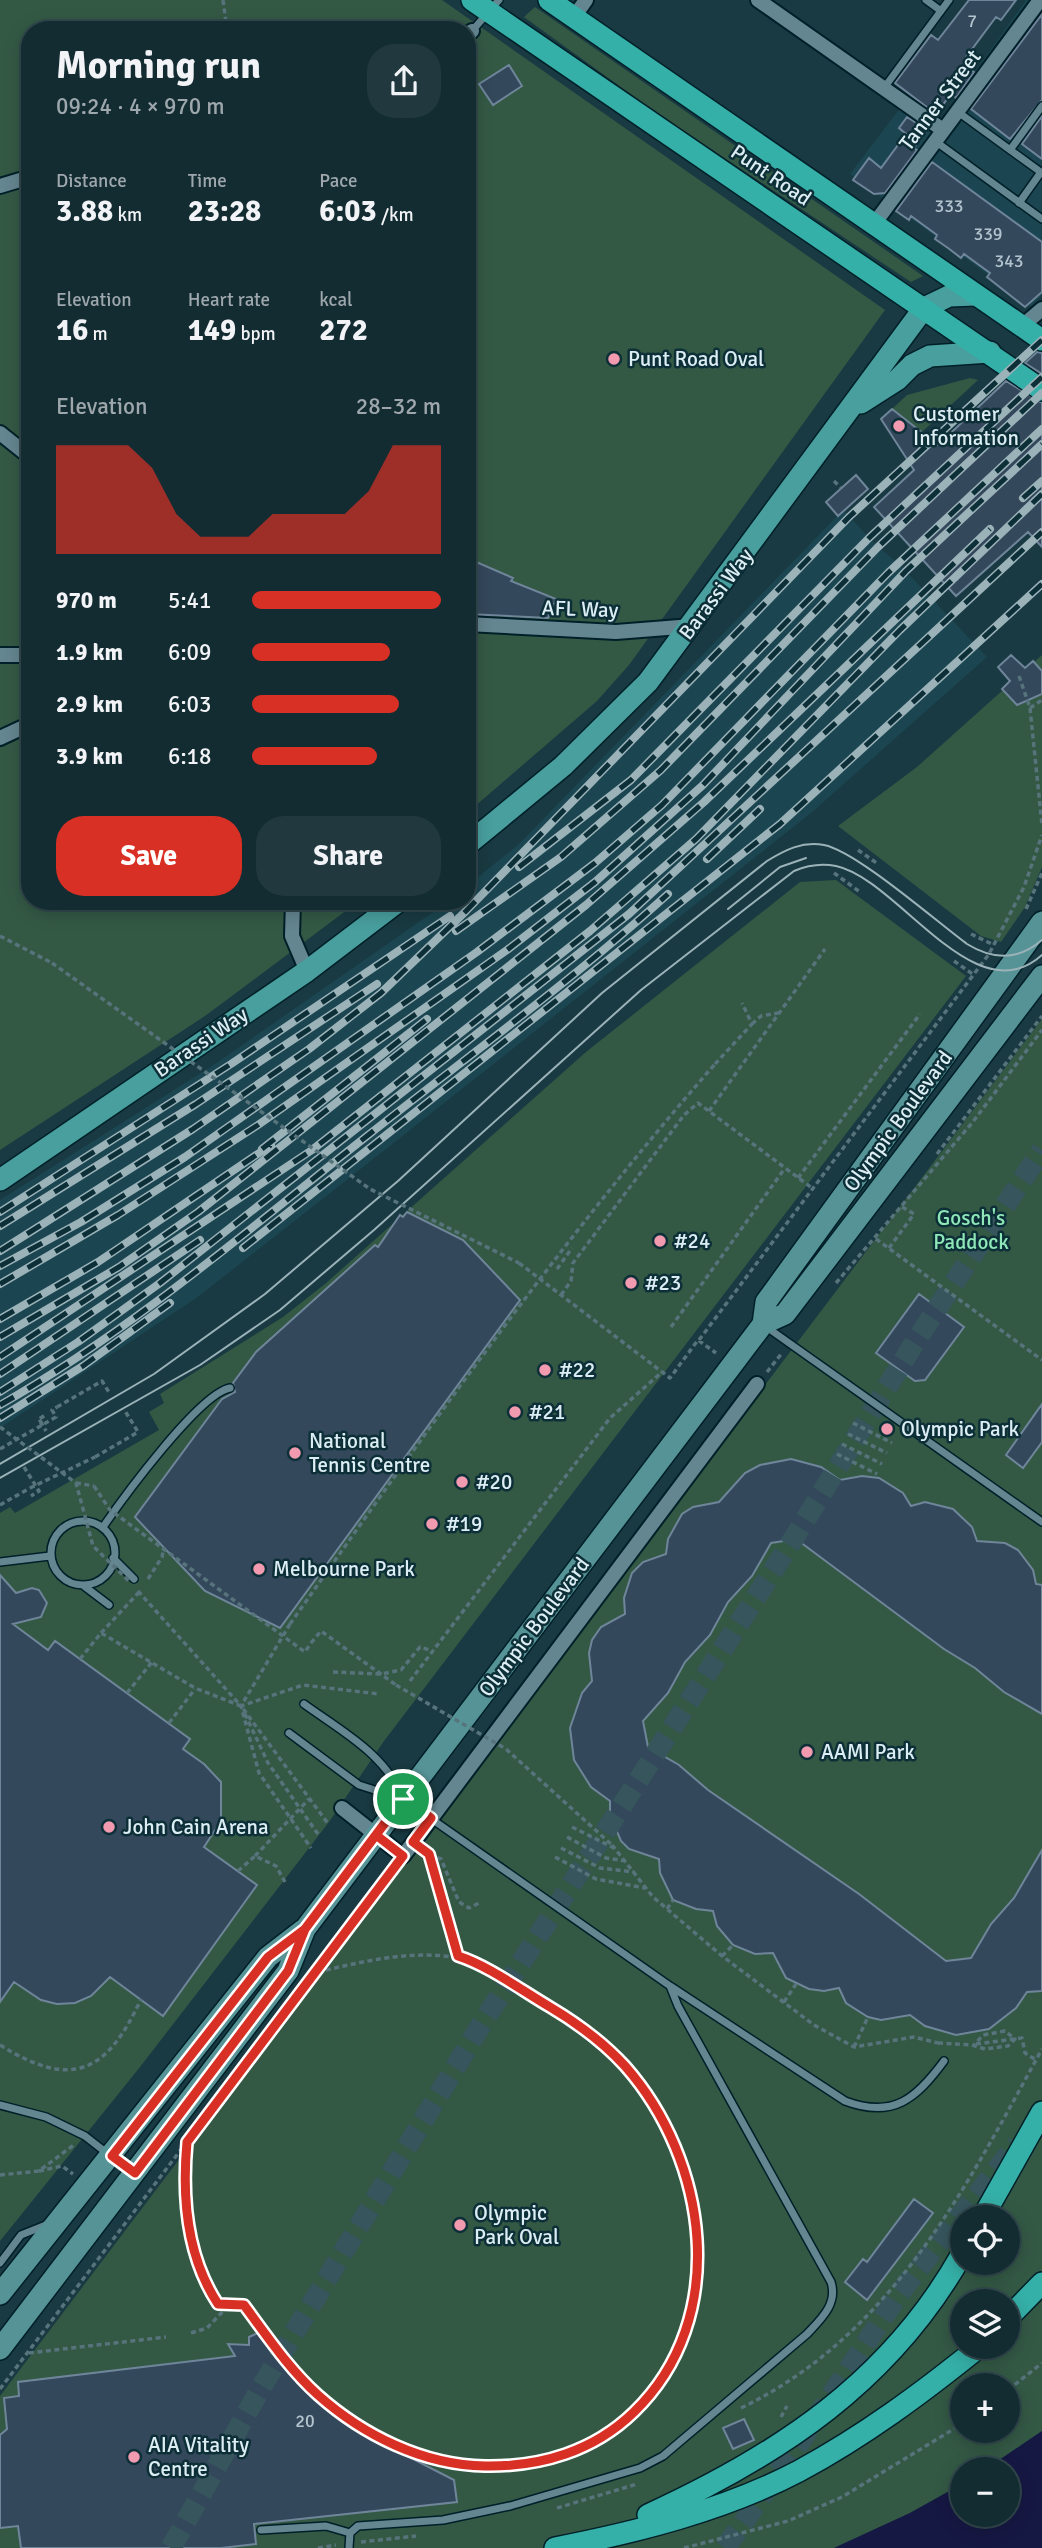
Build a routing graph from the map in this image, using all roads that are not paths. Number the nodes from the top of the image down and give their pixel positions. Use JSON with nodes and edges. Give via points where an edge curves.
{"nodes":[{"id":1,"x":472,"y":0,"type":"edge"},
{"id":2,"x":549,"y":0,"type":"edge"},
{"id":3,"x":758,"y":0,"type":"edge"},
{"id":4,"x":926,"y":0,"type":"edge"},
{"id":5,"x":949,"y":0,"type":"edge"},
{"id":6,"x":1040,"y":0,"type":"edge"},
{"id":7,"x":495,"y":6,"type":"edge"},
{"id":8,"x":580,"y":8,"type":"edge"},
{"id":9,"x":941,"y":11,"type":"junction"},
{"id":10,"x":476,"y":27,"type":"edge"},
{"id":11,"x":884,"y":89,"type":"junction"},
{"id":12,"x":1042,"y":106,"type":"edge"},
{"id":13,"x":958,"y":112,"type":"junction"},
{"id":14,"x":939,"y":136,"type":"junction"},
{"id":15,"x":1010,"y":150,"type":"junction"},
{"id":16,"x":1041,"y":172,"type":"edge"},
{"id":17,"x":21,"y":180,"type":"edge"},
{"id":18,"x":0,"y":186,"type":"edge"},
{"id":19,"x":1020,"y":203,"type":"junction"},
{"id":20,"x":1042,"y":219,"type":"edge"},
{"id":21,"x":874,"y":224,"type":"junction"},
{"id":22,"x":976,"y":295,"type":"junction"},
{"id":23,"x":925,"y":308,"type":"junction"},
{"id":24,"x":1042,"y":309,"type":"edge"},
{"id":25,"x":1022,"y":326,"type":"junction"},
{"id":26,"x":1042,"y":340,"type":"edge"},
{"id":27,"x":990,"y":352,"type":"junction"},
{"id":28,"x":1042,"y":390,"type":"edge"},
{"id":29,"x":851,"y":410,"type":"junction"},
{"id":30,"x":0,"y":433,"type":"edge"},
{"id":31,"x":21,"y":450,"type":"edge"},
{"id":32,"x":476,"y":624,"type":"edge"},
{"id":33,"x":692,"y":626,"type":"junction"},
{"id":34,"x":0,"y":655,"type":"edge"},
{"id":35,"x":21,"y":655,"type":"edge"},
{"id":36,"x":21,"y":728,"type":"edge"},
{"id":37,"x":0,"y":738,"type":"edge"},
{"id":38,"x":476,"y":838,"type":"edge"},
{"id":39,"x":293,"y":910,"type":"edge"},
{"id":40,"x":387,"y":910,"type":"edge"},
{"id":41,"x":1036,"y":921,"type":"edge"},
{"id":42,"x":307,"y":971,"type":"junction"},
{"id":43,"x":1042,"y":976,"type":"edge"},
{"id":44,"x":0,"y":1180,"type":"edge"},
{"id":45,"x":763,"y":1324,"type":"junction"},
{"id":46,"x":757,"y":1384,"type":"dead end"},
{"id":47,"x":230,"y":1388,"type":"dead end"},
{"id":48,"x":1042,"y":1522,"type":"edge"},
{"id":49,"x":103,"y":1527,"type":"junction"},
{"id":50,"x":50,"y":1556,"type":"junction"},
{"id":51,"x":113,"y":1558,"type":"junction"},
{"id":52,"x":0,"y":1562,"type":"edge"},
{"id":53,"x":132,"y":1581,"type":"road end"},
{"id":54,"x":84,"y":1586,"type":"junction"},
{"id":55,"x":109,"y":1605,"type":"dead end"},
{"id":56,"x":304,"y":1704,"type":"dead end"},
{"id":57,"x":289,"y":1733,"type":"dead end"},
{"id":58,"x":403,"y":1799,"type":"junction"},
{"id":59,"x":342,"y":1808,"type":"dead end"},
{"id":60,"x":431,"y":1818,"type":"junction"},
{"id":61,"x":376,"y":1835,"type":"junction"},
{"id":62,"x":305,"y":1929,"type":"junction"},
{"id":63,"x":670,"y":1986,"type":"junction"},
{"id":64,"x":944,"y":2061,"type":"dead end"},
{"id":65,"x":0,"y":2105,"type":"edge"},
{"id":66,"x":1042,"y":2112,"type":"edge"},
{"id":67,"x":112,"y":2156,"type":"junction"},
{"id":68,"x":135,"y":2173,"type":"junction"},
{"id":69,"x":990,"y":2205,"type":"edge"},
{"id":70,"x":55,"y":2222,"type":"junction"},
{"id":71,"x":79,"y":2245,"type":"junction"},
{"id":72,"x":0,"y":2263,"type":"edge"},
{"id":73,"x":950,"y":2272,"type":"edge"},
{"id":74,"x":1042,"y":2283,"type":"edge"},
{"id":75,"x":0,"y":2294,"type":"edge"},
{"id":76,"x":1020,"y":2306,"type":"edge"},
{"id":77,"x":0,"y":2350,"type":"edge"},
{"id":78,"x":964,"y":2359,"type":"edge"},
{"id":79,"x":261,"y":2530,"type":"dead end"},
{"id":80,"x":350,"y":2533,"type":"junction"},
{"id":81,"x":595,"y":2538,"type":"junction"},
{"id":82,"x":349,"y":2546,"type":"edge"},
{"id":83,"x":555,"y":2548,"type":"edge"}],
"edges":[{"from":1,"to":7,"type":"highway","name":"Punt Road"},
{"from":2,"to":8,"type":"highway","name":"Punt Road"},
{"from":3,"to":11,"type":"street"},
{"from":4,"to":9,"type":"lane"},
{"from":5,"to":9,"type":"lane"},
{"from":6,"to":13,"type":"street","name":"Tanner Street"},
{"from":7,"to":10,"type":"lane"},
{"from":7,"to":23,"type":"highway","name":"Punt Road"},
{"from":8,"to":21,"type":"highway","name":"Punt Road"},
{"from":9,"to":11,"type":"lane"},
{"from":11,"to":14,"type":"street"},
{"from":12,"to":15,"type":"lane"},
{"from":13,"to":14,"type":"street","name":"Tanner Street"},
{"from":13,"to":15,"type":"lane"},
{"from":14,"to":19,"type":"lane"},
{"from":14,"to":21,"type":"street","name":"Tanner Street"},
{"from":15,"to":16,"type":"lane"},
{"from":16,"to":19,"type":"lane"},
{"from":17,"to":18,"type":"street"},
{"from":19,"to":20,"type":"lane"},
{"from":21,"to":22,"type":"highway","name":"Punt Road"},
{"from":22,"to":23,"type":"main road","via":[[949,296]]},
{"from":22,"to":25,"type":"highway","name":"Punt Road"},
{"from":23,"to":27,"type":"highway","name":"Punt Road"},
{"from":23,"to":29,"type":"main road","name":"Barassi Way"},
{"from":24,"to":25,"type":"street"},
{"from":25,"to":26,"type":"highway","name":"Punt Road"},
{"from":27,"to":28,"type":"highway","name":"Punt Road"},
{"from":27,"to":29,"type":"main road","via":[[924,358]]},
{"from":29,"to":33,"type":"main road","name":"Barassi Way"},
{"from":30,"to":31,"type":"street"},
{"from":32,"to":33,"type":"street","name":"AFL Way","via":[[616,632]]},
{"from":33,"to":38,"type":"main road","name":"Barassi Way","via":[[608,724]]},
{"from":34,"to":35,"type":"street"},
{"from":36,"to":37,"type":"street"},
{"from":39,"to":42,"type":"street","via":[[292,936]]},
{"from":40,"to":42,"type":"main road","name":"Barassi Way"},
{"from":41,"to":45,"type":"main road","name":"Olympic Boulevard","via":[[766,1302]]},
{"from":42,"to":44,"type":"main road","name":"Barassi Way"},
{"from":43,"to":45,"type":"main road","name":"Olympic Boulevard","via":[[785,1314]]},
{"from":45,"to":48,"type":"lane"},
{"from":45,"to":58,"type":"main road","name":"Olympic Boulevard"},
{"from":46,"to":60,"type":"street"},
{"from":47,"to":49,"type":"lane","via":[[207,1400]]},
{"from":49,"to":50,"type":"lane","via":[[72,1522],[55,1536]]},
{"from":49,"to":51,"type":"lane","via":[[114,1544]]},
{"from":50,"to":52,"type":"lane"},
{"from":50,"to":54,"type":"lane","via":[[58,1574]]},
{"from":51,"to":53,"type":"lane"},
{"from":51,"to":54,"type":"lane","via":[[102,1580]]},
{"from":54,"to":55,"type":"lane"},
{"from":56,"to":58,"type":"lane","via":[[376,1756],[393,1776]]},
{"from":57,"to":58,"type":"lane","via":[[359,1785]]},
{"from":58,"to":60,"type":"lane"},
{"from":58,"to":61,"type":"main road","name":"Olympic Boulevard"},
{"from":59,"to":61,"type":"street"},
{"from":60,"to":61,"type":"street","via":[[403,1856]]},
{"from":60,"to":63,"type":"lane"},
{"from":61,"to":62,"type":"main road","name":"Olympic Boulevard"},
{"from":62,"to":67,"type":"main road","name":"Olympic Boulevard","via":[[268,1957]]},
{"from":62,"to":68,"type":"main road","name":"Olympic Boulevard","via":[[288,1971]]},
{"from":63,"to":64,"type":"lane","via":[[814,2083],[864,2109],[904,2101],[924,2086]]},
{"from":63,"to":80,"type":"lane","via":[[831,2282],[833,2297],[826,2313],[676,2445],[640,2468],[510,2506],[426,2523],[367,2524]]},
{"from":65,"to":67,"type":"lane","via":[[46,2117],[86,2136]]},
{"from":66,"to":69,"type":"highway"},
{"from":67,"to":68,"type":"main road"},
{"from":67,"to":70,"type":"main road","name":"Olympic Boulevard"},
{"from":68,"to":71,"type":"main road","name":"Olympic Boulevard"},
{"from":70,"to":71,"type":"main road","via":[[72,2229]]},
{"from":70,"to":72,"type":"lane","via":[[21,2235]]},
{"from":70,"to":75,"type":"main road","name":"Olympic Boulevard"},
{"from":71,"to":77,"type":"main road","name":"Olympic Boulevard"},
{"from":73,"to":81,"type":"highway","via":[[914,2325],[817,2420],[778,2448],[706,2488]]},
{"from":74,"to":76,"type":"highway"},
{"from":78,"to":81,"type":"highway","via":[[896,2412],[797,2472],[699,2511]]},
{"from":79,"to":80,"type":"lane","via":[[326,2526]]},
{"from":80,"to":82,"type":"lane"},
{"from":81,"to":83,"type":"highway"}]}
